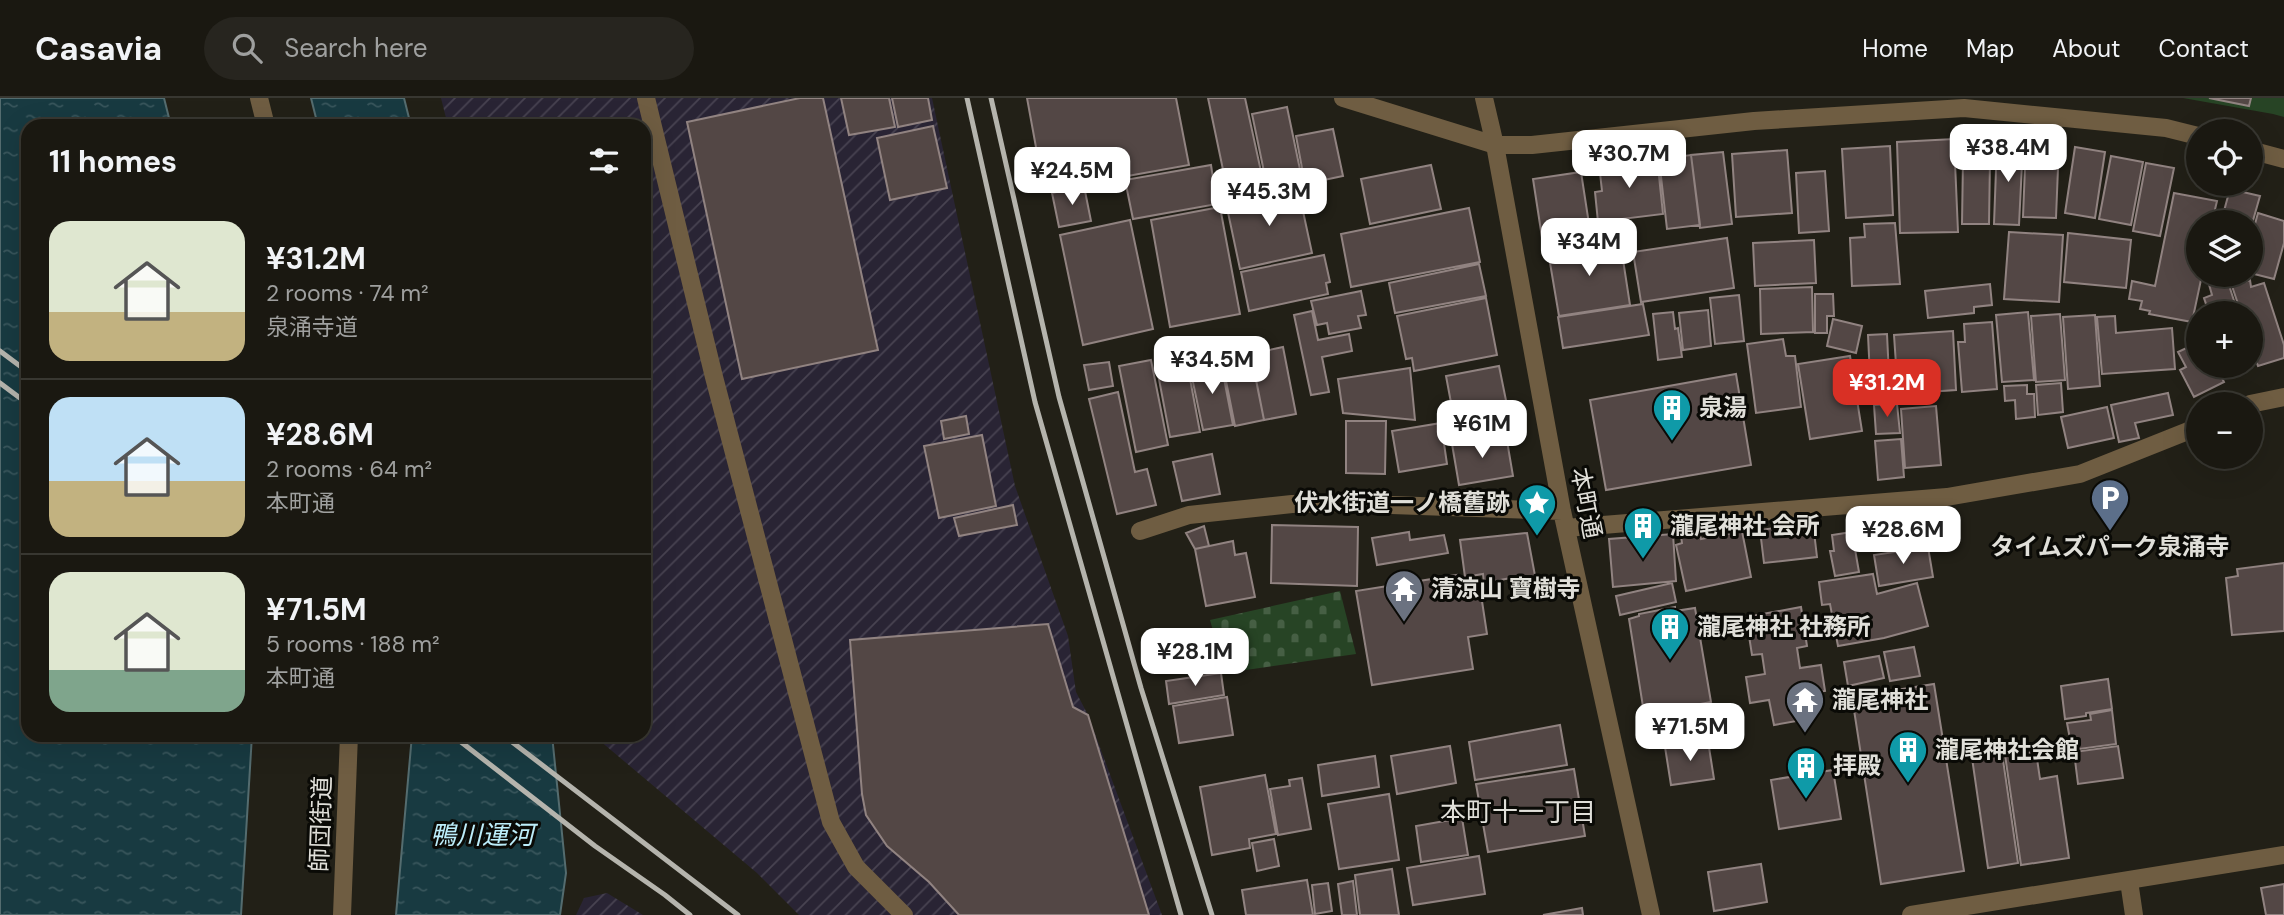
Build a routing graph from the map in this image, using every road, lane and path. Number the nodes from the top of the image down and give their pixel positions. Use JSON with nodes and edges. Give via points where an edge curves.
{"nodes":[{"id":1,"x":259,"y":98,"type":"edge"},
{"id":2,"x":646,"y":98,"type":"edge"},
{"id":3,"x":1343,"y":98,"type":"edge"},
{"id":4,"x":1484,"y":98,"type":"edge"},
{"id":5,"x":1963,"y":103,"type":"edge"},
{"id":6,"x":264,"y":119,"type":"edge"},
{"id":7,"x":2186,"y":133,"type":"edge"},
{"id":8,"x":1495,"y":145,"type":"junction"},
{"id":9,"x":2263,"y":153,"type":"edge"},
{"id":10,"x":2284,"y":159,"type":"edge"},
{"id":11,"x":2284,"y":397,"type":"edge"},
{"id":12,"x":2263,"y":401,"type":"edge"},
{"id":13,"x":2186,"y":432,"type":"edge"},
{"id":14,"x":1564,"y":520,"type":"junction"},
{"id":15,"x":1140,"y":531,"type":"dead end"},
{"id":16,"x":349,"y":742,"type":"edge"},
{"id":17,"x":2284,"y":855,"type":"edge"},
{"id":18,"x":2129,"y":881,"type":"junction"},
{"id":19,"x":342,"y":915,"type":"edge"},
{"id":20,"x":904,"y":915,"type":"edge"},
{"id":21,"x":1651,"y":915,"type":"edge"},
{"id":22,"x":1912,"y":915,"type":"edge"},
{"id":23,"x":2134,"y":915,"type":"edge"}],
"edges":[{"from":1,"to":6,"type":"street"},
{"from":2,"to":20,"type":"street","via":[[831,822],[856,867]]},
{"from":3,"to":8,"type":"street"},
{"from":4,"to":8,"type":"street","name":"本町通"},
{"from":5,"to":7,"type":"street"},
{"from":5,"to":8,"type":"street"},
{"from":8,"to":14,"type":"street","name":"本町通"},
{"from":9,"to":10,"type":"street"},
{"from":11,"to":12,"type":"street"},
{"from":13,"to":14,"type":"street","via":[[2080,474],[1947,497]]},
{"from":14,"to":15,"type":"street","via":[[1335,503],[1292,504],[1189,515]]},
{"from":14,"to":21,"type":"street","name":"本町通"},
{"from":16,"to":19,"type":"street","name":"師団街道"},
{"from":17,"to":18,"type":"street"},
{"from":18,"to":22,"type":"street"},
{"from":18,"to":23,"type":"street"}]}
